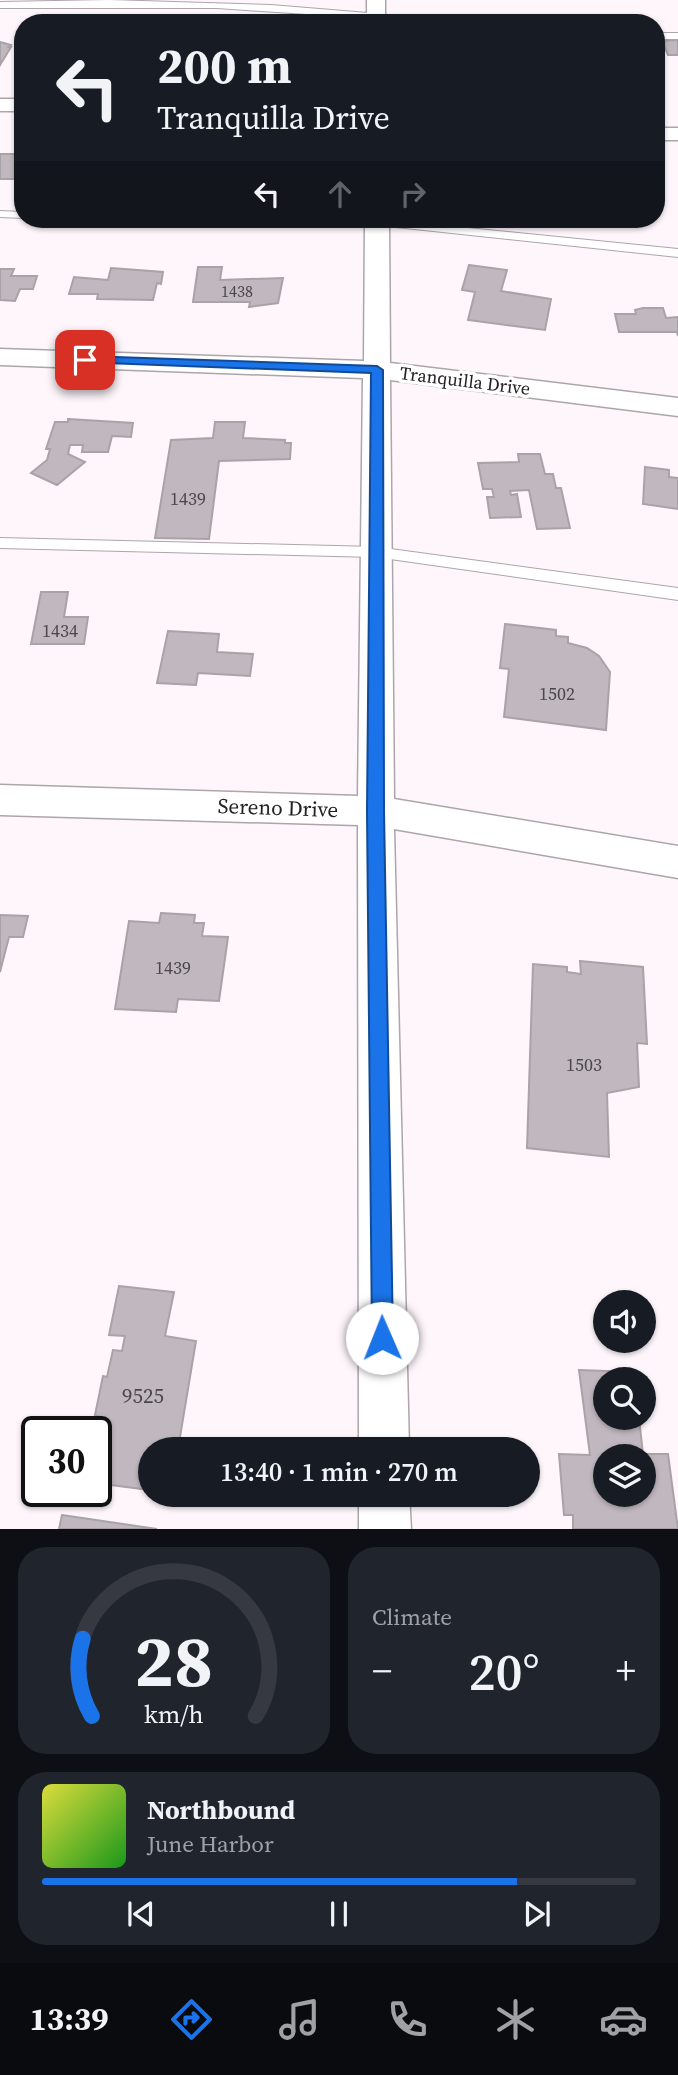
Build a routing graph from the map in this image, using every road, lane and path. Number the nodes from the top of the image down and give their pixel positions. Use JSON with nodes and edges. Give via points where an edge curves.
{"nodes":[{"id":1,"x":0,"y":5,"type":"edge"},
{"id":2,"x":376,"y":13,"type":"edge"},
{"id":3,"x":377,"y":228,"type":"edge"},
{"id":4,"x":450,"y":228,"type":"edge"},
{"id":5,"x":678,"y":253,"type":"edge"},
{"id":6,"x":0,"y":357,"type":"edge"},
{"id":7,"x":377,"y":370,"type":"junction"},
{"id":8,"x":678,"y":407,"type":"edge"},
{"id":9,"x":0,"y":543,"type":"edge"},
{"id":10,"x":376,"y":552,"type":"junction"},
{"id":11,"x":678,"y":594,"type":"edge"},
{"id":12,"x":0,"y":800,"type":"edge"},
{"id":13,"x":376,"y":811,"type":"junction"},
{"id":14,"x":678,"y":862,"type":"edge"},
{"id":15,"x":384,"y":1437,"type":"edge"},
{"id":16,"x":384,"y":1507,"type":"edge"},
{"id":17,"x":385,"y":1529,"type":"edge"}],
"edges":[{"from":1,"to":2,"type":"lane","via":[[196,3]]},
{"from":3,"to":7,"type":"street"},
{"from":4,"to":5,"type":"lane"},
{"from":6,"to":7,"type":"street","name":"Tranquilla Drive"},
{"from":7,"to":8,"type":"street","name":"Tranquilla Drive"},
{"from":7,"to":10,"type":"street"},
{"from":9,"to":10,"type":"lane"},
{"from":10,"to":11,"type":"lane"},
{"from":10,"to":13,"type":"street"},
{"from":12,"to":13,"type":"street","name":"Sereno Drive"},
{"from":13,"to":14,"type":"street","name":"Sereno Drive"},
{"from":13,"to":15,"type":"street"},
{"from":16,"to":17,"type":"street"}]}
